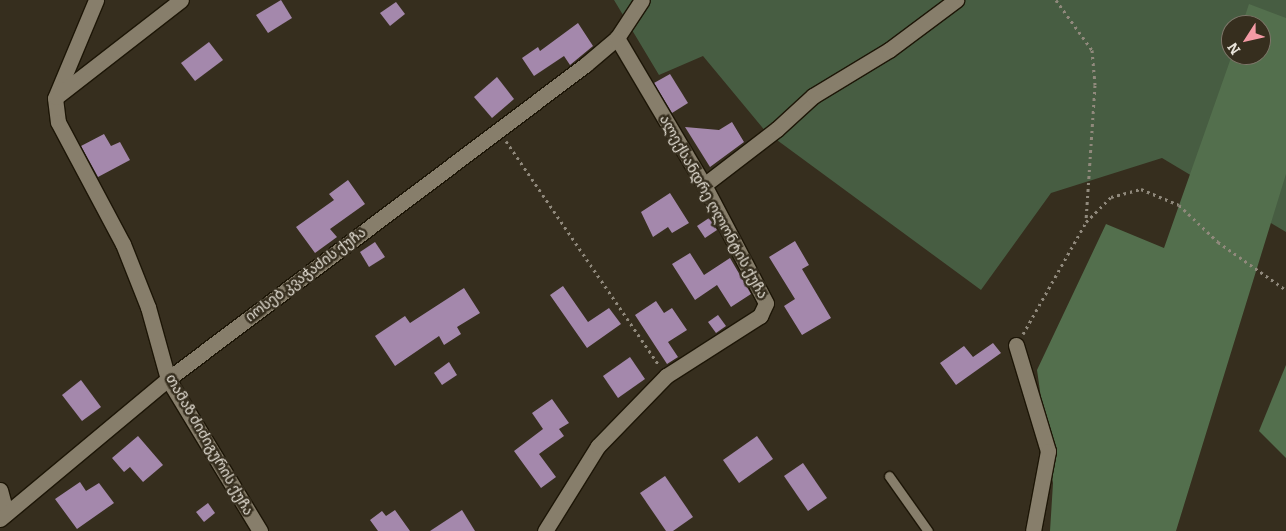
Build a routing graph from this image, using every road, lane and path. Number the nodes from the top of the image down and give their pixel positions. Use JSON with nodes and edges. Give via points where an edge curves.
{"nodes":[{"id":1,"x":96,"y":0,"type":"edge"},
{"id":2,"x":181,"y":0,"type":"edge"},
{"id":3,"x":642,"y":0,"type":"edge"},
{"id":4,"x":956,"y":0,"type":"edge"},
{"id":5,"x":1056,"y":0,"type":"edge"},
{"id":6,"x":618,"y":38,"type":"junction"},
{"id":7,"x":55,"y":98,"type":"junction"},
{"id":8,"x":499,"y":132,"type":"junction"},
{"id":9,"x":704,"y":185,"type":"junction"},
{"id":10,"x":1086,"y":222,"type":"junction"},
{"id":11,"x":1286,"y":290,"type":"edge"},
{"id":12,"x":1016,"y":345,"type":"joint"},
{"id":13,"x":666,"y":376,"type":"junction"},
{"id":14,"x":168,"y":379,"type":"junction"},
{"id":15,"x":889,"y":476,"type":"dead end"},
{"id":16,"x":0,"y":490,"type":"edge"},
{"id":17,"x":3,"y":516,"type":"edge"},
{"id":18,"x":260,"y":531,"type":"edge"},
{"id":19,"x":545,"y":531,"type":"edge"},
{"id":20,"x":928,"y":531,"type":"edge"},
{"id":21,"x":1033,"y":531,"type":"edge"}],
"edges":[{"from":1,"to":7,"type":"street"},
{"from":2,"to":7,"type":"street"},
{"from":3,"to":6,"type":"street","name":"იოსებ კვაჭაძის ქუჩა"},
{"from":4,"to":9,"type":"street","via":[[889,50],[813,96],[777,129]]},
{"from":5,"to":10,"type":"path","via":[[1092,50],[1095,85]]},
{"from":6,"to":8,"type":"street","name":"იოსებ კვაჭაძის ქუჩა"},
{"from":6,"to":9,"type":"street","name":"ალექსანდრე ღლონტის ქუჩა"},
{"from":7,"to":14,"type":"street","name":"თამაზ ძიძიგურის ქუჩა","via":[[58,122],[123,244],[148,307]]},
{"from":8,"to":13,"type":"path"},
{"from":8,"to":14,"type":"street","name":"იოსებ კვაჭაძის ქუჩა"},
{"from":9,"to":13,"type":"street","name":"ალექსანდრე ღლონტის ქუჩა","via":[[766,303],[760,316]]},
{"from":10,"to":11,"type":"path","via":[[1111,197],[1141,189],[1179,204],[1218,242]]},
{"from":10,"to":12,"type":"path"},
{"from":12,"to":21,"type":"street","via":[[1048,451]]},
{"from":13,"to":19,"type":"street","name":"ალექსანდრე ღლონტის ქუჩა","via":[[598,446]]},
{"from":14,"to":17,"type":"street","name":"იოსებ კვაჭაძის ქუჩა"},
{"from":14,"to":18,"type":"street","name":"თამაზ ძიძიგურის ქუჩა"},
{"from":15,"to":20,"type":"lane"},
{"from":16,"to":17,"type":"street"}]}
